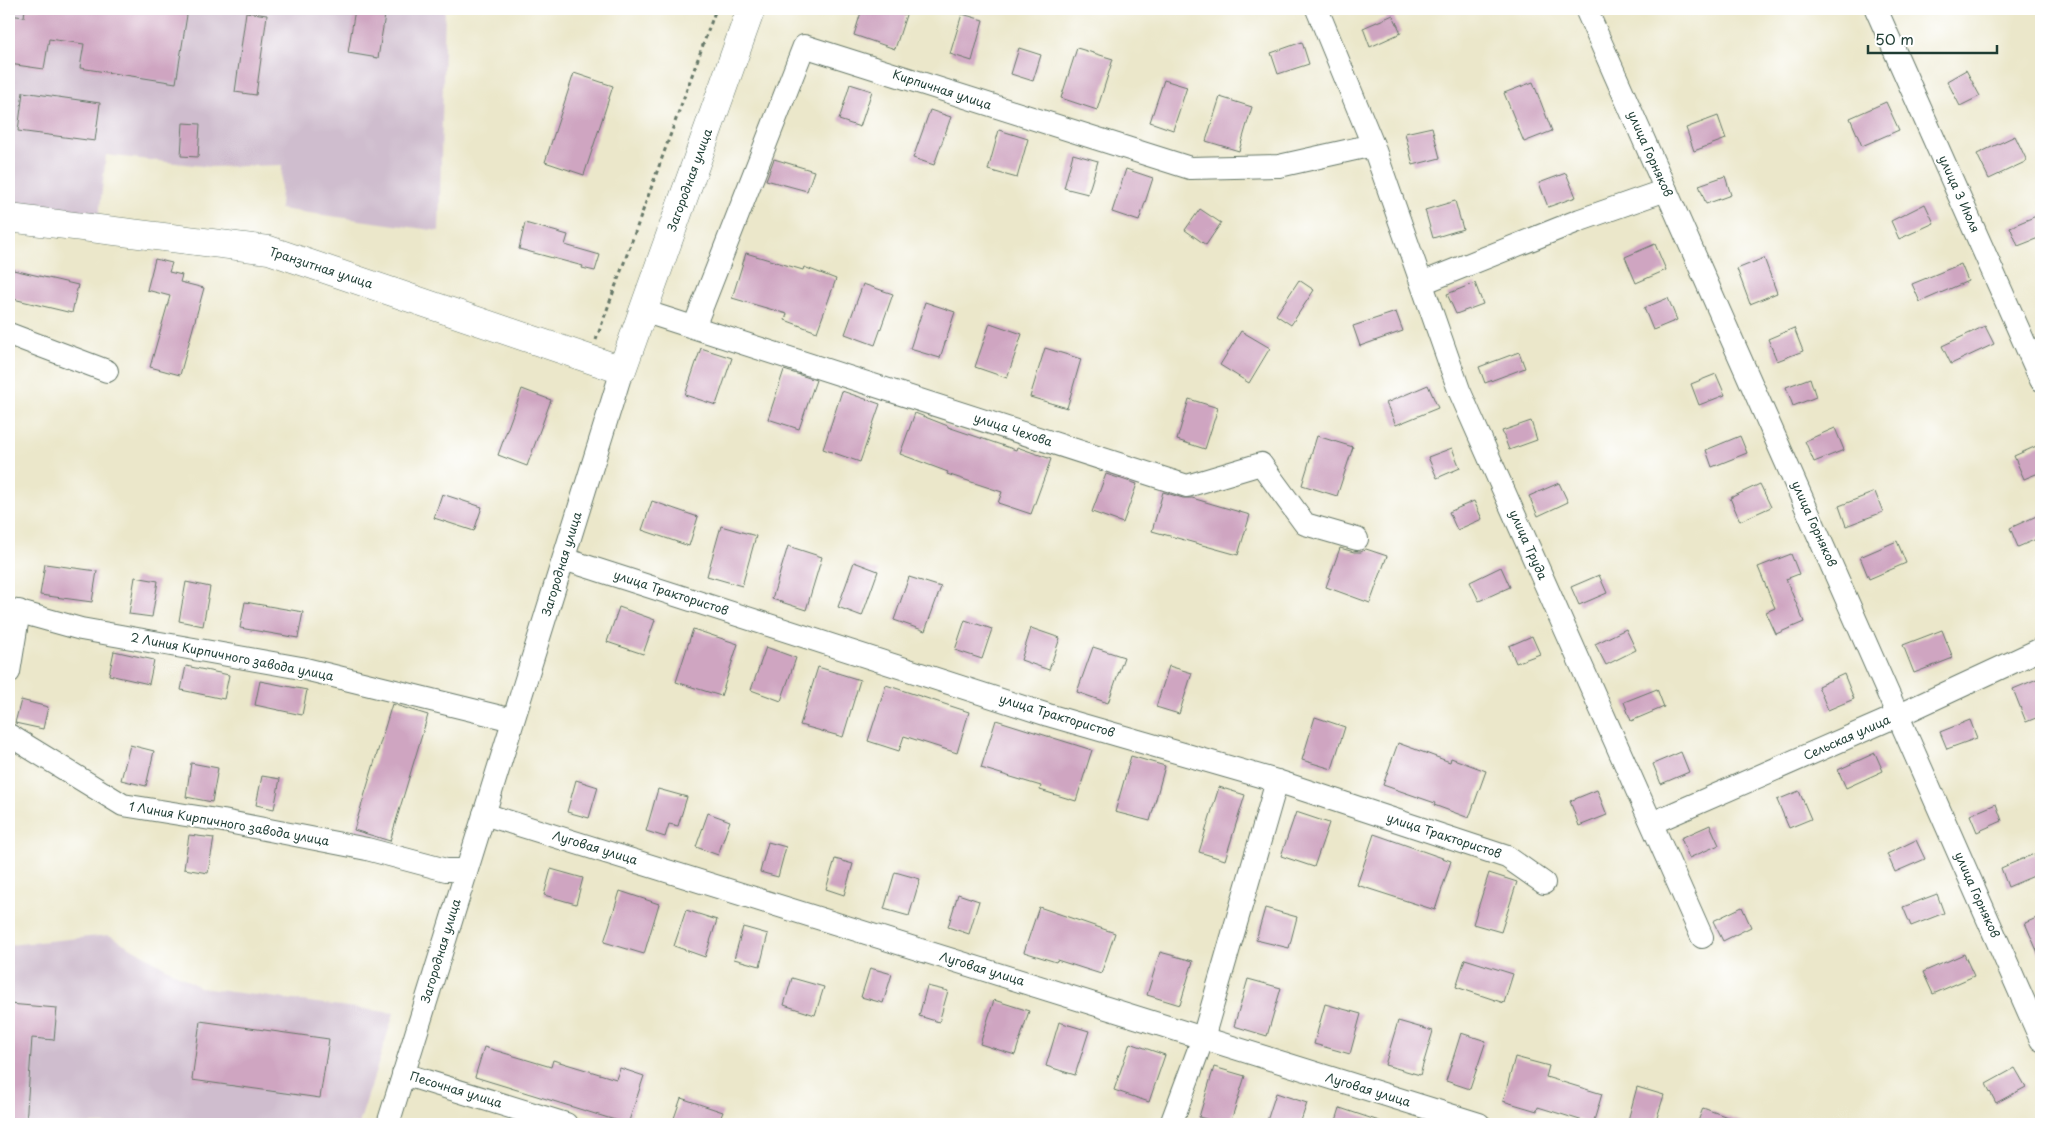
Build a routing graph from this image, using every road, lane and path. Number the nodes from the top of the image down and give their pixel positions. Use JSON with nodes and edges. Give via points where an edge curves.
{"nodes":[{"id":1,"x":716,"y":9,"type":"edge"},
{"id":2,"x":751,"y":9,"type":"edge"},
{"id":3,"x":1317,"y":9,"type":"edge"},
{"id":4,"x":1586,"y":9,"type":"edge"},
{"id":5,"x":1876,"y":9,"type":"edge"},
{"id":6,"x":1374,"y":145,"type":"junction"},
{"id":7,"x":1666,"y":190,"type":"junction"},
{"id":8,"x":9,"y":218,"type":"edge"},
{"id":9,"x":1422,"y":282,"type":"junction"},
{"id":10,"x":643,"y":311,"type":"junction"},
{"id":11,"x":694,"y":327,"type":"junction"},
{"id":12,"x":9,"y":334,"type":"edge"},
{"id":13,"x":590,"y":359,"type":"junction"},
{"id":14,"x":622,"y":370,"type":"junction"},
{"id":15,"x":107,"y":371,"type":"dead end"},
{"id":16,"x":2041,"y":380,"type":"edge"},
{"id":17,"x":1356,"y":539,"type":"dead end"},
{"id":18,"x":564,"y":559,"type":"junction"},
{"id":19,"x":14,"y":610,"type":"edge"},
{"id":20,"x":2041,"y":649,"type":"edge"},
{"id":21,"x":9,"y":672,"type":"edge"},
{"id":22,"x":1899,"y":715,"type":"junction"},
{"id":23,"x":513,"y":720,"type":"junction"},
{"id":24,"x":9,"y":735,"type":"edge"},
{"id":25,"x":1277,"y":781,"type":"junction"},
{"id":26,"x":484,"y":814,"type":"junction"},
{"id":27,"x":1652,"y":823,"type":"junction"},
{"id":28,"x":466,"y":870,"type":"junction"},
{"id":29,"x":1544,"y":883,"type":"dead end"},
{"id":30,"x":1702,"y":937,"type":"dead end"},
{"id":31,"x":1203,"y":1038,"type":"junction"},
{"id":32,"x":2041,"y":1040,"type":"edge"},
{"id":33,"x":403,"y":1074,"type":"junction"},
{"id":34,"x":388,"y":1124,"type":"edge"},
{"id":35,"x":566,"y":1124,"type":"edge"},
{"id":36,"x":1171,"y":1124,"type":"edge"},
{"id":37,"x":1479,"y":1124,"type":"edge"}],
"edges":[{"from":1,"to":13,"type":"path"},
{"from":2,"to":10,"type":"main road","name":"Загородная улица"},
{"from":3,"to":6,"type":"street","name":"улица Труда"},
{"from":4,"to":7,"type":"street","name":"улица Горняков"},
{"from":5,"to":16,"type":"street","name":"улица 3 Июля"},
{"from":6,"to":9,"type":"street","name":"улица Труда"},
{"from":6,"to":11,"type":"street","name":"Кирпичная улица","via":[[1279,166],[1190,168],[804,46]]},
{"from":7,"to":9,"type":"street"},
{"from":7,"to":22,"type":"street","name":"улица Горняков"},
{"from":8,"to":13,"type":"main road","name":"Транзитная улица","via":[[269,250]]},
{"from":9,"to":27,"type":"street","name":"улица Труда","via":[[1460,390]]},
{"from":10,"to":11,"type":"street","name":"улица Чехова"},
{"from":10,"to":14,"type":"main road","name":"Загородная улица"},
{"from":11,"to":17,"type":"street","name":"улица Чехова","via":[[1188,486],[1260,464],[1305,524]]},
{"from":12,"to":15,"type":"street"},
{"from":13,"to":14,"type":"main road","name":"Транзитная улица"},
{"from":14,"to":18,"type":"street","name":"Загородная улица"},
{"from":18,"to":23,"type":"street","name":"Загородная улица"},
{"from":18,"to":25,"type":"street","name":"улица Трактористов","via":[[1048,715]]},
{"from":19,"to":21,"type":"street"},
{"from":19,"to":23,"type":"street","name":"2 Линия Кирпичного завода улица","via":[[81,629],[301,668]]},
{"from":20,"to":22,"type":"street","name":"Сельская улица"},
{"from":22,"to":27,"type":"street","name":"Сельская улица"},
{"from":22,"to":32,"type":"street","name":"улица Горняков"},
{"from":23,"to":26,"type":"street","name":"Загородная улица"},
{"from":24,"to":28,"type":"street","name":"1 Линия Кирпичного завода улица","via":[[123,805],[367,848],[446,870]]},
{"from":25,"to":29,"type":"street","name":"улица Трактористов","via":[[1507,857]]},
{"from":25,"to":31,"type":"street"},
{"from":26,"to":28,"type":"street","name":"Загородная улица"},
{"from":26,"to":31,"type":"street","name":"Луговая улица"},
{"from":27,"to":30,"type":"street","name":"улица Труда"},
{"from":28,"to":33,"type":"street","name":"Загородная улица"},
{"from":31,"to":36,"type":"street"},
{"from":31,"to":37,"type":"street","name":"Луговая улица"},
{"from":33,"to":34,"type":"street","name":"Загородная улица"},
{"from":33,"to":35,"type":"street","name":"Песочная улица"}]}
